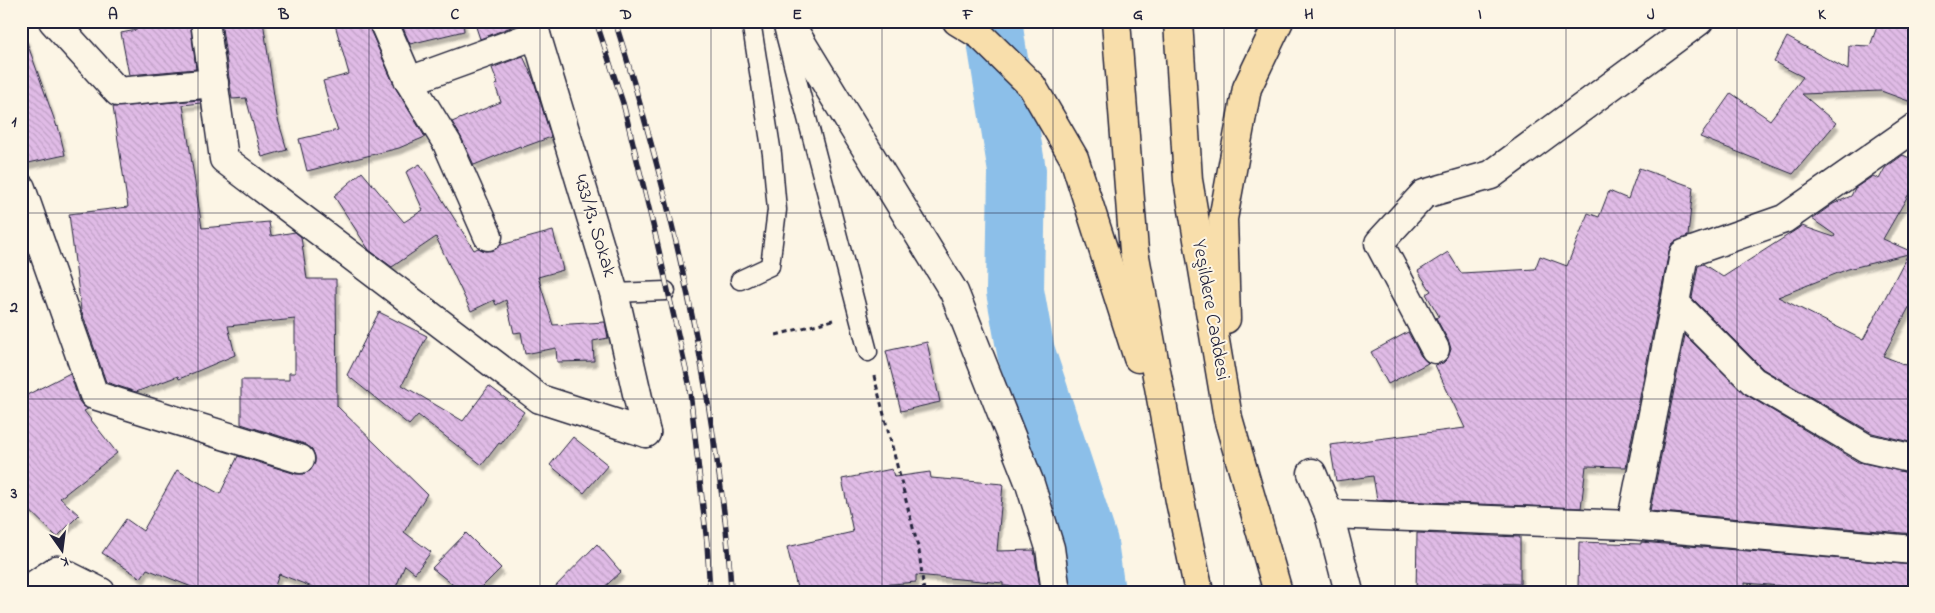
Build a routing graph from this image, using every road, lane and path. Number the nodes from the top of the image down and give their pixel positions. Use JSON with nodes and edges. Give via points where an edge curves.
{"nodes":[{"id":1,"x":53,"y":21,"type":"edge"},
{"id":2,"x":206,"y":21,"type":"edge"},
{"id":3,"x":383,"y":21,"type":"edge"},
{"id":4,"x":750,"y":21,"type":"edge"},
{"id":5,"x":782,"y":21,"type":"edge"},
{"id":6,"x":788,"y":21,"type":"edge"},
{"id":7,"x":957,"y":21,"type":"edge"},
{"id":8,"x":1116,"y":21,"type":"edge"},
{"id":9,"x":1178,"y":21,"type":"edge"},
{"id":10,"x":1278,"y":21,"type":"edge"},
{"id":11,"x":1699,"y":21,"type":"edge"},
{"id":12,"x":534,"y":28,"type":"edge"},
{"id":13,"x":409,"y":81,"type":"junction"},
{"id":14,"x":214,"y":83,"type":"junction"},
{"id":15,"x":1914,"y":128,"type":"edge"},
{"id":16,"x":21,"y":188,"type":"edge"},
{"id":17,"x":488,"y":236,"type":"dead end"},
{"id":18,"x":740,"y":280,"type":"dead end"},
{"id":19,"x":666,"y":291,"type":"dead end"},
{"id":20,"x":614,"y":293,"type":"junction"},
{"id":21,"x":1675,"y":303,"type":"junction"},
{"id":22,"x":858,"y":314,"type":"junction"},
{"id":23,"x":776,"y":334,"type":"dead end"},
{"id":24,"x":1435,"y":349,"type":"dead end"},
{"id":25,"x":868,"y":352,"type":"joint"},
{"id":26,"x":1228,"y":418,"type":"junction"},
{"id":27,"x":300,"y":459,"type":"dead end"},
{"id":28,"x":1914,"y":459,"type":"edge"},
{"id":29,"x":1312,"y":473,"type":"dead end"},
{"id":30,"x":1180,"y":501,"type":"junction"},
{"id":31,"x":1329,"y":514,"type":"junction"},
{"id":32,"x":1631,"y":525,"type":"junction"},
{"id":33,"x":1914,"y":550,"type":"edge"},
{"id":34,"x":24,"y":592,"type":"edge"},
{"id":35,"x":101,"y":592,"type":"edge"},
{"id":36,"x":924,"y":592,"type":"edge"},
{"id":37,"x":1056,"y":592,"type":"edge"},
{"id":38,"x":1199,"y":592,"type":"edge"},
{"id":39,"x":1278,"y":592,"type":"edge"},
{"id":40,"x":1349,"y":592,"type":"edge"}],
"edges":[{"from":1,"to":14,"type":"street","via":[[118,92]]},
{"from":2,"to":14,"type":"street"},
{"from":3,"to":13,"type":"street"},
{"from":4,"to":18,"type":"lane","via":[[772,154],[777,210],[770,266]]},
{"from":5,"to":22,"type":"lane"},
{"from":6,"to":37,"type":"street","via":[[954,292],[1030,484],[1050,548]]},
{"from":7,"to":30,"type":"highway","via":[[980,35],[1032,86],[1074,158],[1125,313]]},
{"from":8,"to":30,"type":"highway","via":[[1134,251]]},
{"from":9,"to":26,"type":"highway","name":"Yeşildere Caddesi","via":[[1188,180]]},
{"from":10,"to":26,"type":"highway","via":[[1247,88],[1223,219]]},
{"from":11,"to":24,"type":"street","via":[[1491,175],[1424,194],[1379,243]]},
{"from":12,"to":13,"type":"street"},
{"from":12,"to":20,"type":"street","name":"433/13. Sokak"},
{"from":13,"to":17,"type":"street","via":[[447,143]]},
{"from":14,"to":20,"type":"street","name":"433/13. Sokak","via":[[224,159],[540,399],[646,433]]},
{"from":15,"to":21,"type":"street","via":[[1784,219],[1684,254]]},
{"from":16,"to":27,"type":"street","via":[[94,395]]},
{"from":19,"to":20,"type":"lane"},
{"from":21,"to":28,"type":"street","via":[[1753,382],[1866,448]]},
{"from":21,"to":32,"type":"street"},
{"from":22,"to":23,"type":"path"},
{"from":22,"to":25,"type":"lane"},
{"from":25,"to":36,"type":"path","via":[[919,551]]},
{"from":26,"to":39,"type":"highway","name":"Yeşildere Caddesi"},
{"from":29,"to":31,"type":"street"},
{"from":30,"to":38,"type":"highway"},
{"from":31,"to":32,"type":"street"},
{"from":31,"to":40,"type":"street"},
{"from":32,"to":33,"type":"street"},
{"from":34,"to":35,"type":"street","via":[[57,570]]}]}
